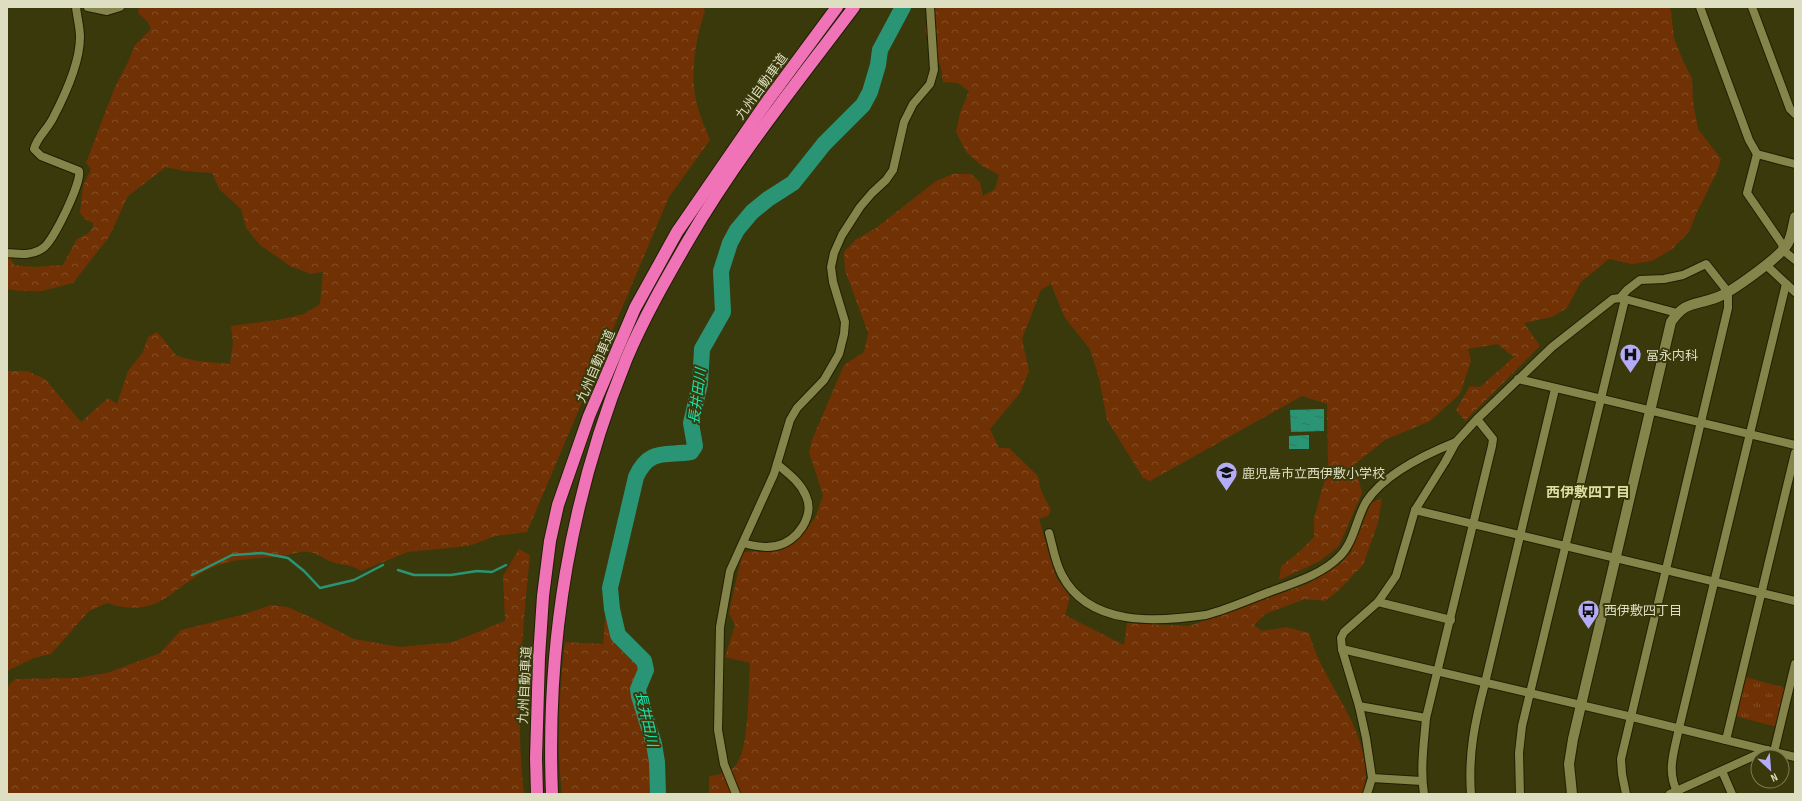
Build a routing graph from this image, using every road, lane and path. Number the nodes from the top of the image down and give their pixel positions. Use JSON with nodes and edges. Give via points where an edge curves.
{"nodes":[{"id":1,"x":76,"y":7,"type":"edge"},
{"id":2,"x":88,"y":7,"type":"edge"},
{"id":3,"x":120,"y":7,"type":"edge"},
{"id":4,"x":837,"y":7,"type":"edge"},
{"id":5,"x":854,"y":7,"type":"edge"},
{"id":6,"x":930,"y":7,"type":"edge"},
{"id":7,"x":1700,"y":7,"type":"edge"},
{"id":8,"x":1752,"y":7,"type":"edge"},
{"id":9,"x":1795,"y":114,"type":"edge"},
{"id":10,"x":1757,"y":154,"type":"junction"},
{"id":11,"x":1795,"y":164,"type":"edge"},
{"id":12,"x":1795,"y":216,"type":"edge"},
{"id":13,"x":1783,"y":250,"type":"junction"},
{"id":14,"x":7,"y":253,"type":"edge"},
{"id":15,"x":1795,"y":260,"type":"edge"},
{"id":16,"x":1766,"y":265,"type":"junction"},
{"id":17,"x":1786,"y":284,"type":"junction"},
{"id":18,"x":1728,"y":292,"type":"junction"},
{"id":19,"x":1795,"y":292,"type":"edge"},
{"id":20,"x":1623,"y":298,"type":"junction"},
{"id":21,"x":1677,"y":313,"type":"junction"},
{"id":22,"x":1518,"y":379,"type":"junction"},
{"id":23,"x":1555,"y":389,"type":"junction"},
{"id":24,"x":1601,"y":399,"type":"junction"},
{"id":25,"x":1650,"y":410,"type":"junction"},
{"id":26,"x":1477,"y":419,"type":"junction"},
{"id":27,"x":1700,"y":422,"type":"junction"},
{"id":28,"x":1749,"y":434,"type":"junction"},
{"id":29,"x":1456,"y":442,"type":"junction"},
{"id":30,"x":1795,"y":445,"type":"edge"},
{"id":31,"x":1795,"y":453,"type":"edge"},
{"id":32,"x":777,"y":464,"type":"junction"},
{"id":33,"x":1415,"y":510,"type":"junction"},
{"id":34,"x":1474,"y":524,"type":"junction"},
{"id":35,"x":1050,"y":533,"type":"dead end"},
{"id":36,"x":1520,"y":535,"type":"junction"},
{"id":37,"x":743,"y":543,"type":"junction"},
{"id":38,"x":1566,"y":546,"type":"junction"},
{"id":39,"x":1615,"y":558,"type":"junction"},
{"id":40,"x":1666,"y":570,"type":"junction"},
{"id":41,"x":1714,"y":581,"type":"junction"},
{"id":42,"x":1763,"y":593,"type":"junction"},
{"id":43,"x":1795,"y":601,"type":"edge"},
{"id":44,"x":1378,"y":602,"type":"junction"},
{"id":45,"x":1451,"y":620,"type":"junction"},
{"id":46,"x":1342,"y":649,"type":"junction"},
{"id":47,"x":1795,"y":664,"type":"edge"},
{"id":48,"x":1438,"y":672,"type":"junction"},
{"id":49,"x":1485,"y":683,"type":"junction"},
{"id":50,"x":1531,"y":693,"type":"junction"},
{"id":51,"x":1580,"y":705,"type":"junction"},
{"id":52,"x":1359,"y":706,"type":"junction"},
{"id":53,"x":1632,"y":717,"type":"junction"},
{"id":54,"x":1426,"y":718,"type":"junction"},
{"id":55,"x":1679,"y":728,"type":"junction"},
{"id":56,"x":1726,"y":740,"type":"junction"},
{"id":57,"x":1762,"y":749,"type":"edge"},
{"id":58,"x":1771,"y":749,"type":"edge"},
{"id":59,"x":1750,"y":759,"type":"edge"},
{"id":60,"x":1722,"y":771,"type":"junction"},
{"id":61,"x":1372,"y":778,"type":"junction"},
{"id":62,"x":1422,"y":781,"type":"junction"},
{"id":63,"x":1675,"y":793,"type":"edge"},
{"id":64,"x":537,"y":794,"type":"edge"},
{"id":65,"x":552,"y":794,"type":"edge"},
{"id":66,"x":736,"y":794,"type":"edge"},
{"id":67,"x":1367,"y":794,"type":"edge"},
{"id":68,"x":1424,"y":794,"type":"edge"},
{"id":69,"x":1472,"y":794,"type":"edge"},
{"id":70,"x":1520,"y":794,"type":"edge"},
{"id":71,"x":1572,"y":794,"type":"edge"},
{"id":72,"x":1626,"y":794,"type":"edge"},
{"id":73,"x":1732,"y":794,"type":"edge"}],
"edges":[{"from":1,"to":14,"type":"street","via":[[80,37],[74,68],[53,119],[45,132],[38,137],[34,149],[41,156],[79,171],[79,177],[67,211],[45,247],[26,254]]},
{"from":2,"to":3,"type":"street","via":[[107,11]]},
{"from":4,"to":64,"type":"highway","name":"九州自動車道","via":[[766,102],[677,232],[635,308],[589,416],[558,505],[550,541],[539,657]]},
{"from":5,"to":65,"type":"highway","name":"九州自動車道","via":[[720,191],[689,240],[626,360],[584,483],[560,605],[551,710]]},
{"from":6,"to":32,"type":"street","via":[[934,70],[930,84],[913,104],[904,122],[893,170],[860,207],[834,252],[831,267],[833,282],[845,322],[839,354],[824,380],[797,408],[790,420]]},
{"from":7,"to":10,"type":"street"},
{"from":8,"to":9,"type":"street","via":[[1790,109]]},
{"from":10,"to":11,"type":"street"},
{"from":10,"to":13,"type":"street","via":[[1747,193],[1782,244]]},
{"from":12,"to":13,"type":"street","via":[[1788,244]]},
{"from":13,"to":15,"type":"street"},
{"from":13,"to":16,"type":"street"},
{"from":16,"to":17,"type":"street"},
{"from":16,"to":18,"type":"street"},
{"from":17,"to":19,"type":"street"},
{"from":17,"to":28,"type":"street"},
{"from":18,"to":20,"type":"street","via":[[1706,264],[1683,275],[1640,280],[1627,290]]},
{"from":18,"to":21,"type":"street","via":[[1688,305]]},
{"from":18,"to":27,"type":"street","via":[[1728,308]]},
{"from":20,"to":21,"type":"street"},
{"from":20,"to":22,"type":"street","via":[[1613,299],[1604,305],[1552,347]]},
{"from":20,"to":24,"type":"street"},
{"from":21,"to":25,"type":"street","via":[[1671,322]]},
{"from":22,"to":23,"type":"street"},
{"from":22,"to":26,"type":"street"},
{"from":23,"to":24,"type":"street"},
{"from":23,"to":36,"type":"street"},
{"from":24,"to":25,"type":"street"},
{"from":24,"to":38,"type":"street"},
{"from":25,"to":27,"type":"street"},
{"from":25,"to":39,"type":"street"},
{"from":26,"to":29,"type":"street"},
{"from":26,"to":34,"type":"street","via":[[1493,439]]},
{"from":27,"to":28,"type":"street"},
{"from":27,"to":40,"type":"street"},
{"from":28,"to":30,"type":"street"},
{"from":28,"to":41,"type":"street"},
{"from":29,"to":33,"type":"street"},
{"from":29,"to":35,"type":"street","via":[[1427,454],[1379,487],[1367,502],[1346,549],[1331,564],[1306,578],[1206,616],[1128,618],[1097,608],[1086,602],[1066,583],[1056,562]]},
{"from":31,"to":42,"type":"street"},
{"from":32,"to":37,"type":"street"},
{"from":32,"to":37,"type":"street","via":[[797,480],[807,497],[808,507],[803,527],[795,536],[777,546],[753,546]]},
{"from":33,"to":34,"type":"street"},
{"from":33,"to":44,"type":"street","via":[[1396,576]]},
{"from":34,"to":36,"type":"street"},
{"from":34,"to":45,"type":"street"},
{"from":36,"to":38,"type":"street"},
{"from":36,"to":49,"type":"street"},
{"from":37,"to":66,"type":"street","via":[[730,571],[719,647],[719,745]]},
{"from":38,"to":39,"type":"street"},
{"from":38,"to":50,"type":"street"},
{"from":39,"to":40,"type":"street"},
{"from":39,"to":51,"type":"street"},
{"from":40,"to":41,"type":"street"},
{"from":40,"to":53,"type":"street"},
{"from":41,"to":42,"type":"street"},
{"from":41,"to":55,"type":"street"},
{"from":42,"to":43,"type":"street"},
{"from":42,"to":56,"type":"street"},
{"from":44,"to":45,"type":"street"},
{"from":44,"to":46,"type":"street","via":[[1344,632]]},
{"from":45,"to":48,"type":"street"},
{"from":46,"to":48,"type":"street"},
{"from":46,"to":52,"type":"street"},
{"from":47,"to":58,"type":"street"},
{"from":48,"to":49,"type":"street"},
{"from":48,"to":54,"type":"street"},
{"from":49,"to":50,"type":"street"},
{"from":49,"to":69,"type":"street","via":[[1474,722],[1470,773]]},
{"from":50,"to":51,"type":"street"},
{"from":50,"to":70,"type":"street","via":[[1522,726],[1519,753]]},
{"from":51,"to":53,"type":"street"},
{"from":51,"to":71,"type":"street","via":[[1569,764]]},
{"from":52,"to":54,"type":"street"},
{"from":52,"to":61,"type":"street"},
{"from":53,"to":55,"type":"street"},
{"from":53,"to":72,"type":"street","via":[[1621,759]]},
{"from":54,"to":62,"type":"street"},
{"from":55,"to":56,"type":"street"},
{"from":55,"to":63,"type":"street","via":[[1671,767]]},
{"from":56,"to":57,"type":"street"},
{"from":59,"to":60,"type":"street"},
{"from":60,"to":63,"type":"street"},
{"from":60,"to":73,"type":"street"},
{"from":61,"to":62,"type":"street"},
{"from":61,"to":67,"type":"street"},
{"from":62,"to":68,"type":"street"}]}
